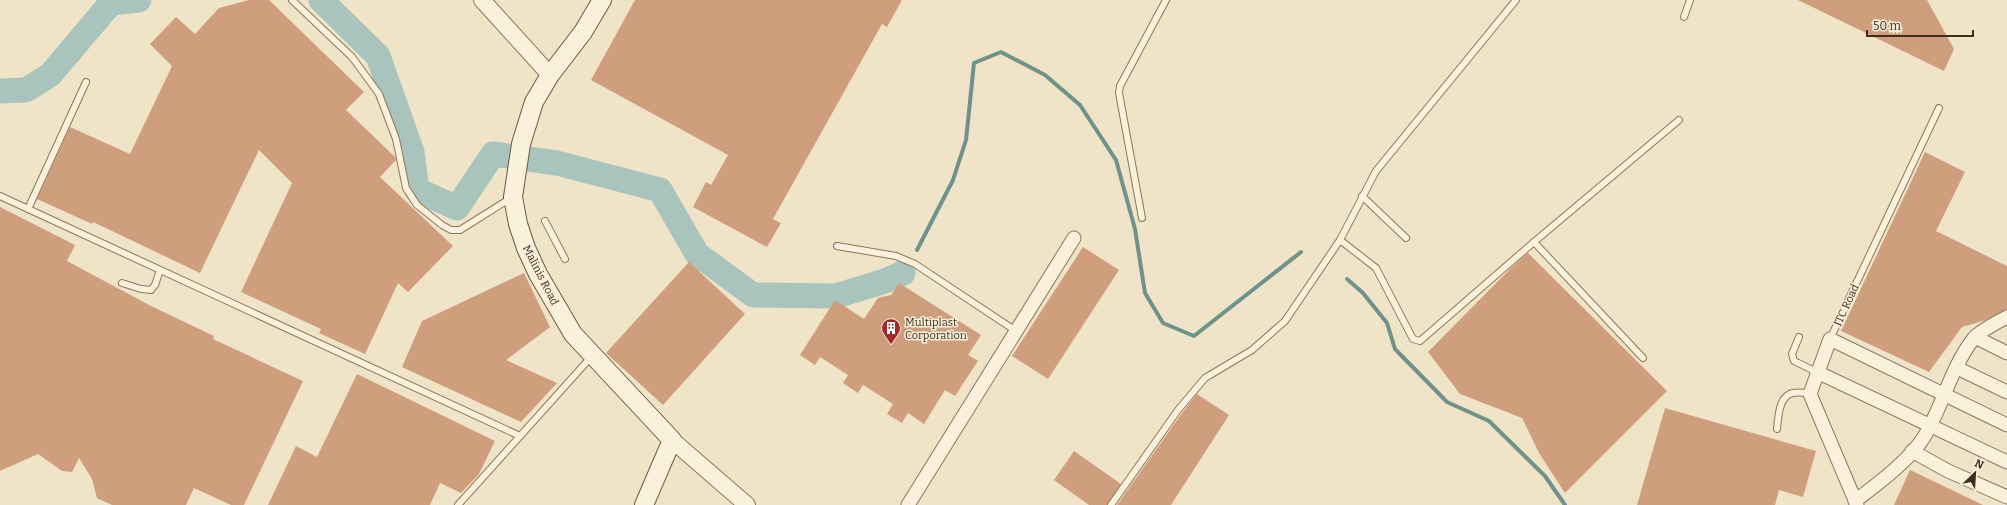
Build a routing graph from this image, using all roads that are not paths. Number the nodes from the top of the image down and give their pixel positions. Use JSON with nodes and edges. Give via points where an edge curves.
{"nodes":[{"id":1,"x":292,"y":0,"type":"edge"},
{"id":2,"x":482,"y":0,"type":"edge"},
{"id":3,"x":602,"y":0,"type":"edge"},
{"id":4,"x":1166,"y":0,"type":"edge"},
{"id":5,"x":1516,"y":0,"type":"edge"},
{"id":6,"x":1690,"y":0,"type":"edge"},
{"id":7,"x":1684,"y":17,"type":"dead end"},
{"id":8,"x":550,"y":75,"type":"junction"},
{"id":9,"x":86,"y":82,"type":"dead end"},
{"id":10,"x":1939,"y":108,"type":"dead end"},
{"id":11,"x":1679,"y":120,"type":"dead end"},
{"id":12,"x":0,"y":196,"type":"edge"},
{"id":13,"x":1362,"y":196,"type":"junction"},
{"id":14,"x":513,"y":197,"type":"junction"},
{"id":15,"x":28,"y":209,"type":"junction"},
{"id":16,"x":1142,"y":218,"type":"dead end"},
{"id":17,"x":545,"y":221,"type":"dead end"},
{"id":18,"x":1074,"y":238,"type":"dead end"},
{"id":19,"x":1406,"y":238,"type":"dead end"},
{"id":20,"x":1340,"y":240,"type":"junction"},
{"id":21,"x":1534,"y":242,"type":"junction"},
{"id":22,"x":837,"y":246,"type":"dead end"},
{"id":23,"x":565,"y":259,"type":"dead end"},
{"id":24,"x":160,"y":270,"type":"junction"},
{"id":25,"x":122,"y":283,"type":"dead end"},
{"id":26,"x":2006,"y":318,"type":"edge"},
{"id":27,"x":1016,"y":331,"type":"junction"},
{"id":28,"x":1799,"y":337,"type":"dead end"},
{"id":29,"x":1974,"y":337,"type":"junction"},
{"id":30,"x":1830,"y":339,"type":"junction"},
{"id":31,"x":2007,"y":353,"type":"edge"},
{"id":32,"x":592,"y":356,"type":"junction"},
{"id":33,"x":1643,"y":358,"type":"dead end"},
{"id":34,"x":1957,"y":368,"type":"junction"},
{"id":35,"x":1817,"y":372,"type":"junction"},
{"id":36,"x":2007,"y":392,"type":"edge"},
{"id":37,"x":1810,"y":394,"type":"junction"},
{"id":38,"x":1944,"y":394,"type":"junction"},
{"id":39,"x":2007,"y":425,"type":"edge"},
{"id":40,"x":1929,"y":426,"type":"junction"},
{"id":41,"x":1778,"y":429,"type":"dead end"},
{"id":42,"x":520,"y":436,"type":"junction"},
{"id":43,"x":672,"y":440,"type":"junction"},
{"id":44,"x":1912,"y":451,"type":"junction"},
{"id":45,"x":2007,"y":462,"type":"edge"},
{"id":46,"x":2007,"y":497,"type":"edge"},
{"id":47,"x":1856,"y":503,"type":"edge"},
{"id":48,"x":458,"y":505,"type":"edge"},
{"id":49,"x":644,"y":505,"type":"edge"},
{"id":50,"x":747,"y":505,"type":"edge"},
{"id":51,"x":908,"y":505,"type":"edge"},
{"id":52,"x":1111,"y":505,"type":"edge"}],
"edges":[{"from":1,"to":14,"type":"lane","via":[[352,57],[379,94],[396,140],[406,188],[417,205],[442,225],[451,230],[460,230]]},
{"from":2,"to":8,"type":"street"},
{"from":3,"to":8,"type":"main road","name":"Malinis Road","via":[[583,32]]},
{"from":4,"to":16,"type":"lane","via":[[1119,93]]},
{"from":5,"to":13,"type":"lane","via":[[1376,171]]},
{"from":6,"to":7,"type":"lane"},
{"from":8,"to":14,"type":"main road","name":"Malinis Road","via":[[534,102],[519,152]]},
{"from":9,"to":15,"type":"lane"},
{"from":10,"to":30,"type":"lane","name":"ITC Road"},
{"from":11,"to":21,"type":"lane"},
{"from":12,"to":15,"type":"lane"},
{"from":13,"to":19,"type":"lane"},
{"from":13,"to":20,"type":"lane"},
{"from":14,"to":32,"type":"main road","name":"Malinis Road","via":[[518,224],[538,274],[572,334]]},
{"from":15,"to":24,"type":"lane"},
{"from":17,"to":23,"type":"lane"},
{"from":18,"to":27,"type":"street"},
{"from":20,"to":21,"type":"lane","via":[[1376,268],[1414,339],[1418,340],[1422,340]]},
{"from":20,"to":52,"type":"lane","via":[[1285,321],[1252,350],[1205,378],[1178,410]]},
{"from":21,"to":33,"type":"lane"},
{"from":22,"to":27,"type":"lane","via":[[896,256],[915,264]]},
{"from":24,"to":25,"type":"lane","via":[[151,290]]},
{"from":24,"to":42,"type":"lane"},
{"from":26,"to":29,"type":"street"},
{"from":27,"to":51,"type":"street"},
{"from":28,"to":35,"type":"lane","via":[[1792,354],[1794,361]]},
{"from":29,"to":31,"type":"street"},
{"from":29,"to":34,"type":"street"},
{"from":30,"to":35,"type":"street","name":"ITC Road"},
{"from":30,"to":38,"type":"street"},
{"from":32,"to":42,"type":"lane"},
{"from":32,"to":43,"type":"main road","name":"Malinis Road"},
{"from":34,"to":36,"type":"street"},
{"from":34,"to":38,"type":"street"},
{"from":35,"to":37,"type":"street","name":"ITC Road"},
{"from":35,"to":40,"type":"street"},
{"from":37,"to":41,"type":"lane","via":[[1789,394],[1779,412]]},
{"from":37,"to":47,"type":"street"},
{"from":38,"to":39,"type":"street"},
{"from":38,"to":40,"type":"street"},
{"from":40,"to":44,"type":"street","via":[[1924,437]]},
{"from":40,"to":45,"type":"street"},
{"from":42,"to":48,"type":"lane"},
{"from":43,"to":49,"type":"main road"},
{"from":43,"to":50,"type":"street"},
{"from":44,"to":46,"type":"street","via":[[1948,471]]},
{"from":44,"to":47,"type":"street"}]}
